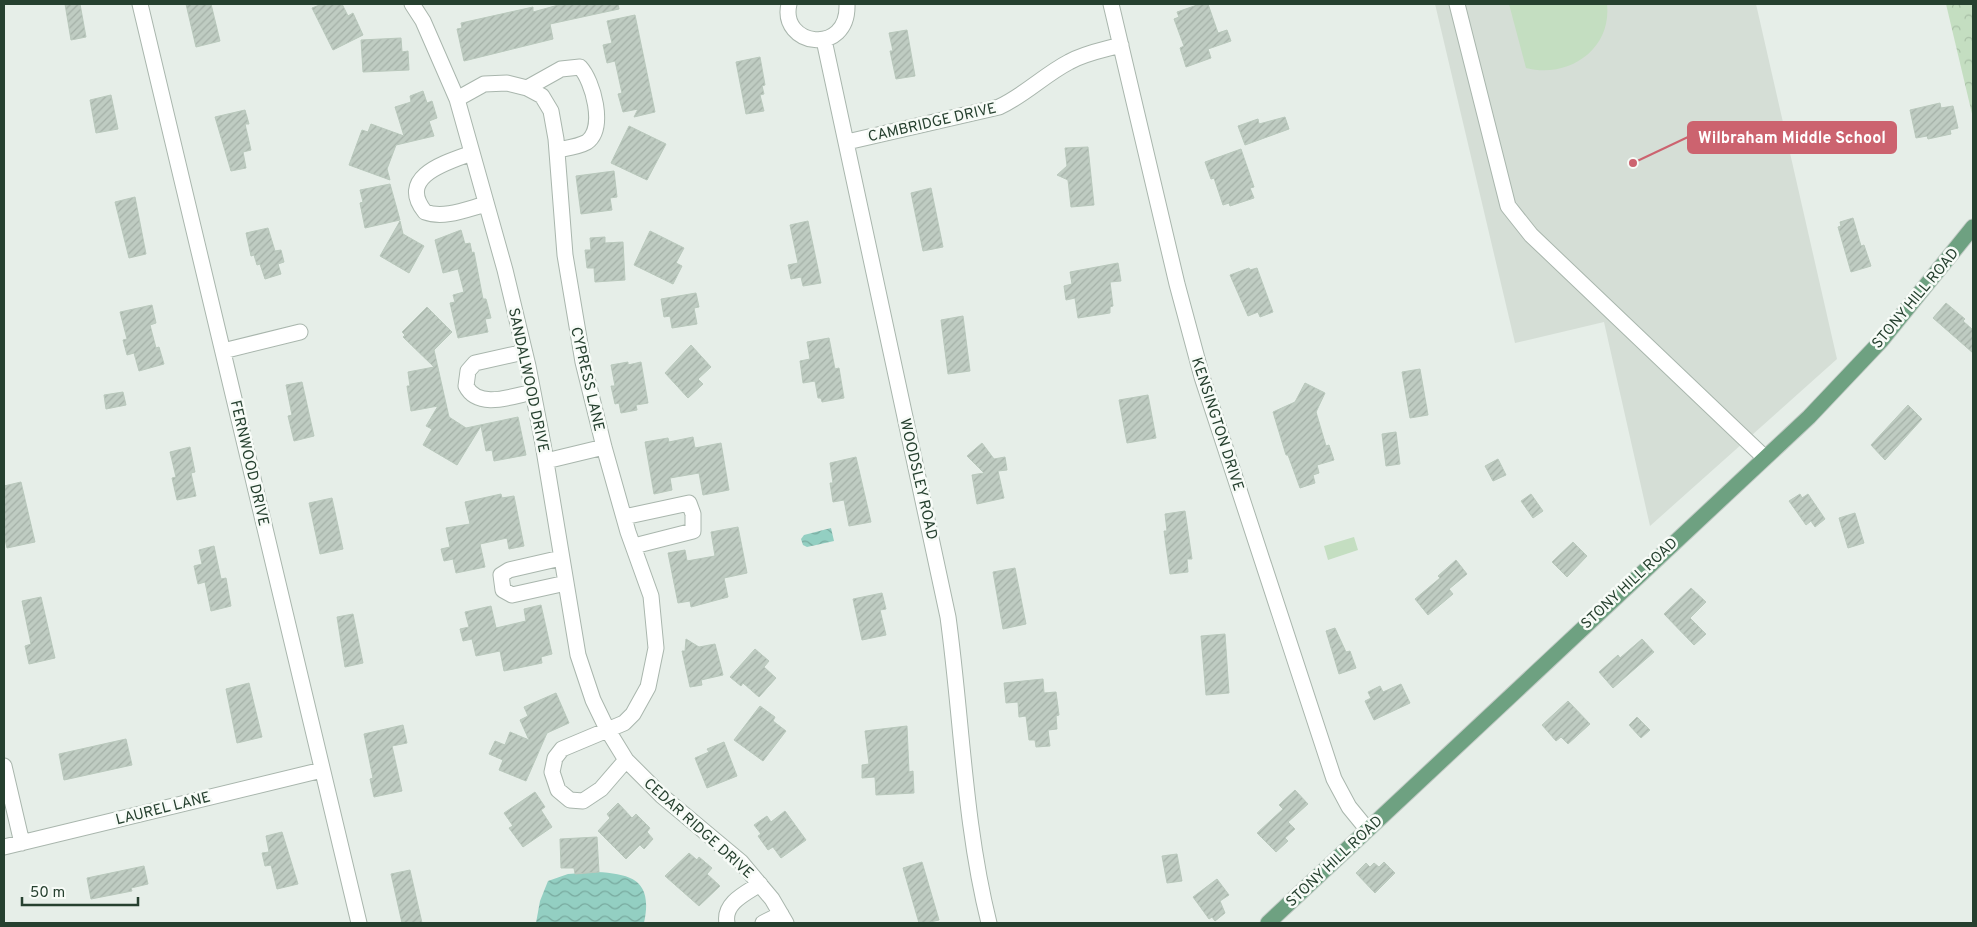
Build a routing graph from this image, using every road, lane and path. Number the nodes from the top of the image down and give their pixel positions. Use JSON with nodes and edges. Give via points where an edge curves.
{"nodes":[{"id":1,"x":140,"y":4,"type":"edge"},
{"id":2,"x":412,"y":4,"type":"edge"},
{"id":3,"x":789,"y":4,"type":"edge"},
{"id":4,"x":847,"y":4,"type":"edge"},
{"id":5,"x":1111,"y":4,"type":"edge"},
{"id":6,"x":1457,"y":4,"type":"edge"},
{"id":7,"x":824,"y":40,"type":"junction"},
{"id":8,"x":1121,"y":45,"type":"junction"},
{"id":9,"x":526,"y":88,"type":"junction"},
{"id":10,"x":457,"y":98,"type":"junction"},
{"id":11,"x":847,"y":142,"type":"junction"},
{"id":12,"x":557,"y":150,"type":"junction"},
{"id":13,"x":472,"y":153,"type":"junction"},
{"id":14,"x":486,"y":204,"type":"junction"},
{"id":15,"x":1973,"y":228,"type":"edge"},
{"id":16,"x":300,"y":332,"type":"dead end"},
{"id":17,"x":223,"y":351,"type":"junction"},
{"id":18,"x":524,"y":352,"type":"junction"},
{"id":19,"x":533,"y":392,"type":"junction"},
{"id":20,"x":604,"y":447,"type":"junction"},
{"id":21,"x":1764,"y":457,"type":"junction"},
{"id":22,"x":546,"y":461,"type":"junction"},
{"id":23,"x":624,"y":517,"type":"junction"},
{"id":24,"x":634,"y":546,"type":"junction"},
{"id":25,"x":562,"y":558,"type":"junction"},
{"id":26,"x":566,"y":583,"type":"junction"},
{"id":27,"x":607,"y":729,"type":"junction"},
{"id":28,"x":626,"y":760,"type":"junction"},
{"id":29,"x":4,"y":766,"type":"edge"},
{"id":30,"x":322,"y":770,"type":"junction"},
{"id":31,"x":1367,"y":829,"type":"junction"},
{"id":32,"x":22,"y":843,"type":"junction"},
{"id":33,"x":4,"y":847,"type":"edge"},
{"id":34,"x":760,"y":884,"type":"junction"},
{"id":35,"x":783,"y":919,"type":"edge"},
{"id":36,"x":359,"y":923,"type":"edge"},
{"id":37,"x":727,"y":923,"type":"edge"},
{"id":38,"x":764,"y":923,"type":"edge"},
{"id":39,"x":989,"y":923,"type":"edge"},
{"id":40,"x":1268,"y":923,"type":"edge"}],
"edges":[{"from":1,"to":17,"type":"street","name":"FERNWOOD DRIVE"},
{"from":2,"to":10,"type":"street","name":"SANDALWOOD DRIVE","via":[[423,21]]},
{"from":3,"to":7,"type":"street","via":[[790,22],[799,34],[812,40]]},
{"from":4,"to":7,"type":"street","via":[[847,17],[842,28]]},
{"from":5,"to":8,"type":"street","name":"KENSINGTON DRIVE"},
{"from":6,"to":21,"type":"street","via":[[1508,206],[1531,235]]},
{"from":7,"to":11,"type":"street","name":"WOODSLEY ROAD"},
{"from":8,"to":11,"type":"street","name":"CAMBRIDGE DRIVE","via":[[1069,62],[1015,100],[999,107]]},
{"from":8,"to":31,"type":"street","name":"KENSINGTON DRIVE","via":[[1202,377],[1334,779],[1349,807]]},
{"from":9,"to":10,"type":"street","name":"CYPRESS LANE","via":[[491,83],[477,86]]},
{"from":9,"to":12,"type":"street","name":"CYPRESS LANE","via":[[542,96],[551,111]]},
{"from":9,"to":12,"type":"street","via":[[561,69],[580,67],[587,75],[593,93],[594,132],[588,141]]},
{"from":10,"to":13,"type":"street","name":"SANDALWOOD DRIVE"},
{"from":11,"to":39,"type":"street","name":"WOODSLEY ROAD","via":[[948,617],[968,804]]},
{"from":12,"to":20,"type":"street","name":"CYPRESS LANE","via":[[570,294]]},
{"from":13,"to":14,"type":"street","name":"SANDALWOOD DRIVE"},
{"from":13,"to":14,"type":"street","via":[[436,167],[421,179],[417,186],[418,199],[425,212],[432,215]]},
{"from":14,"to":18,"type":"street","name":"SANDALWOOD DRIVE"},
{"from":15,"to":21,"type":"main road","name":"STONY HILL ROAD","via":[[1882,341],[1809,417]]},
{"from":16,"to":17,"type":"street"},
{"from":17,"to":30,"type":"street","name":"FERNWOOD DRIVE"},
{"from":18,"to":19,"type":"street","name":"SANDALWOOD DRIVE"},
{"from":18,"to":19,"type":"street","via":[[475,363],[468,371],[466,386],[472,394],[485,400]]},
{"from":19,"to":22,"type":"street","name":"SANDALWOOD DRIVE"},
{"from":20,"to":22,"type":"street"},
{"from":20,"to":23,"type":"street","name":"CYPRESS LANE"},
{"from":21,"to":31,"type":"main road","name":"STONY HILL ROAD"},
{"from":22,"to":25,"type":"street","name":"SANDALWOOD DRIVE"},
{"from":23,"to":24,"type":"street","name":"CYPRESS LANE"},
{"from":23,"to":24,"type":"street","via":[[689,503],[693,514],[694,531]]},
{"from":24,"to":27,"type":"street","name":"CYPRESS LANE","via":[[654,608],[654,666],[648,688],[633,714],[624,723]]},
{"from":25,"to":26,"type":"street","name":"SANDALWOOD DRIVE"},
{"from":25,"to":26,"type":"street","via":[[509,570],[501,575],[503,590],[512,595]]},
{"from":26,"to":27,"type":"street","name":"SANDALWOOD DRIVE","via":[[581,669]]},
{"from":27,"to":28,"type":"street","name":"SANDALWOOD DRIVE"},
{"from":27,"to":28,"type":"street","via":[[562,749],[555,758],[552,772],[558,790],[570,800],[583,801],[601,789]]},
{"from":28,"to":34,"type":"street","name":"CEDAR RIDGE DRIVE","via":[[662,796],[724,846]]},
{"from":29,"to":32,"type":"street"},
{"from":30,"to":32,"type":"street","name":"LAUREL LANE"},
{"from":30,"to":36,"type":"street","name":"FERNWOOD DRIVE"},
{"from":31,"to":40,"type":"main road","name":"STONY HILL ROAD"},
{"from":32,"to":33,"type":"street","name":"LAUREL LANE"},
{"from":34,"to":35,"type":"street","name":"CEDAR RIDGE DRIVE"},
{"from":34,"to":37,"type":"street","via":[[735,900],[726,914]]},
{"from":35,"to":38,"type":"street"}]}
